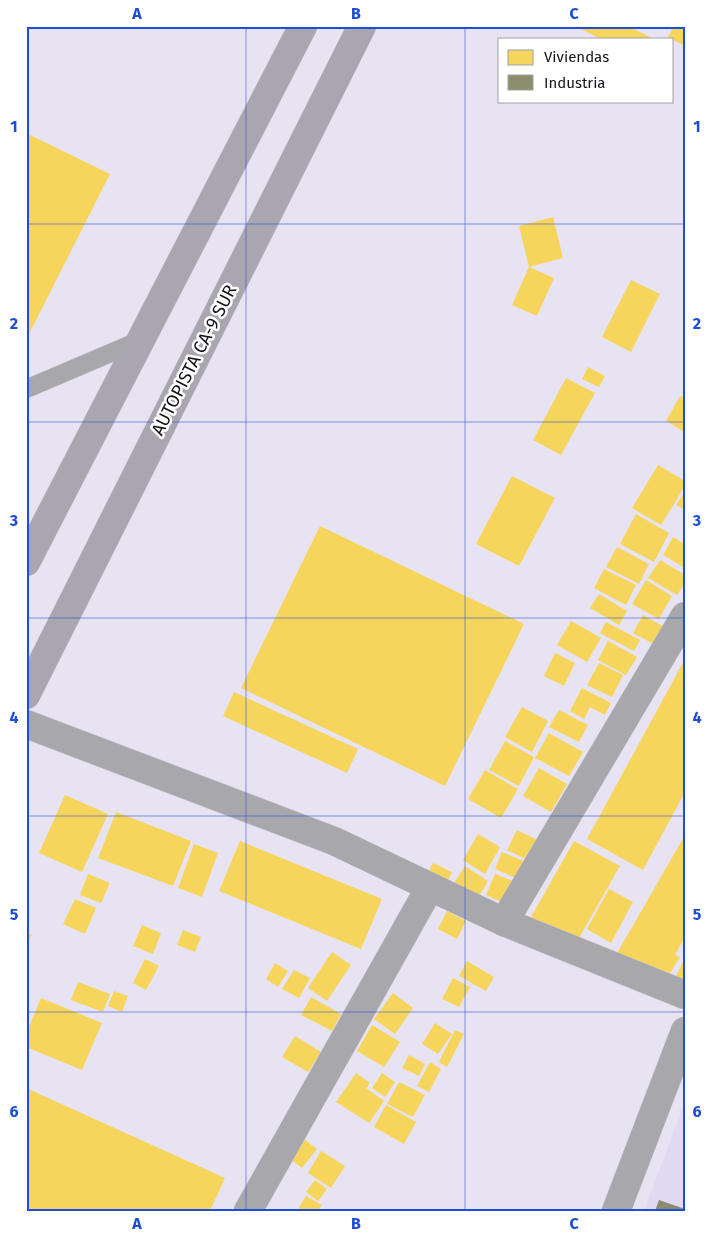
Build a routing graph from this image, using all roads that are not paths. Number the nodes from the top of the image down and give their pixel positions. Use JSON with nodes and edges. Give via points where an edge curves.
{"nodes":[{"id":1,"x":303,"y":26,"type":"edge"},
{"id":2,"x":362,"y":26,"type":"edge"},
{"id":3,"x":141,"y":340,"type":"junction"},
{"id":4,"x":26,"y":389,"type":"edge"},
{"id":5,"x":26,"y":562,"type":"edge"},
{"id":6,"x":685,"y":616,"type":"edge"},
{"id":7,"x":26,"y":695,"type":"edge"},
{"id":8,"x":26,"y":724,"type":"edge"},
{"id":9,"x":430,"y":887,"type":"junction"},
{"id":10,"x":504,"y":922,"type":"junction"},
{"id":11,"x":685,"y":995,"type":"edge"},
{"id":12,"x":685,"y":1031,"type":"edge"},
{"id":13,"x":248,"y":1211,"type":"edge"},
{"id":14,"x":616,"y":1211,"type":"edge"}],
"edges":[{"from":1,"to":3,"type":"highway"},
{"from":2,"to":7,"type":"highway","name":"AUTOPISTA CA-9 SUR"},
{"from":3,"to":4,"type":"lane"},
{"from":3,"to":5,"type":"highway"},
{"from":6,"to":10,"type":"street"},
{"from":8,"to":9,"type":"street","via":[[334,841]]},
{"from":9,"to":10,"type":"street"},
{"from":9,"to":13,"type":"street"},
{"from":10,"to":11,"type":"street"},
{"from":12,"to":14,"type":"street"}]}
